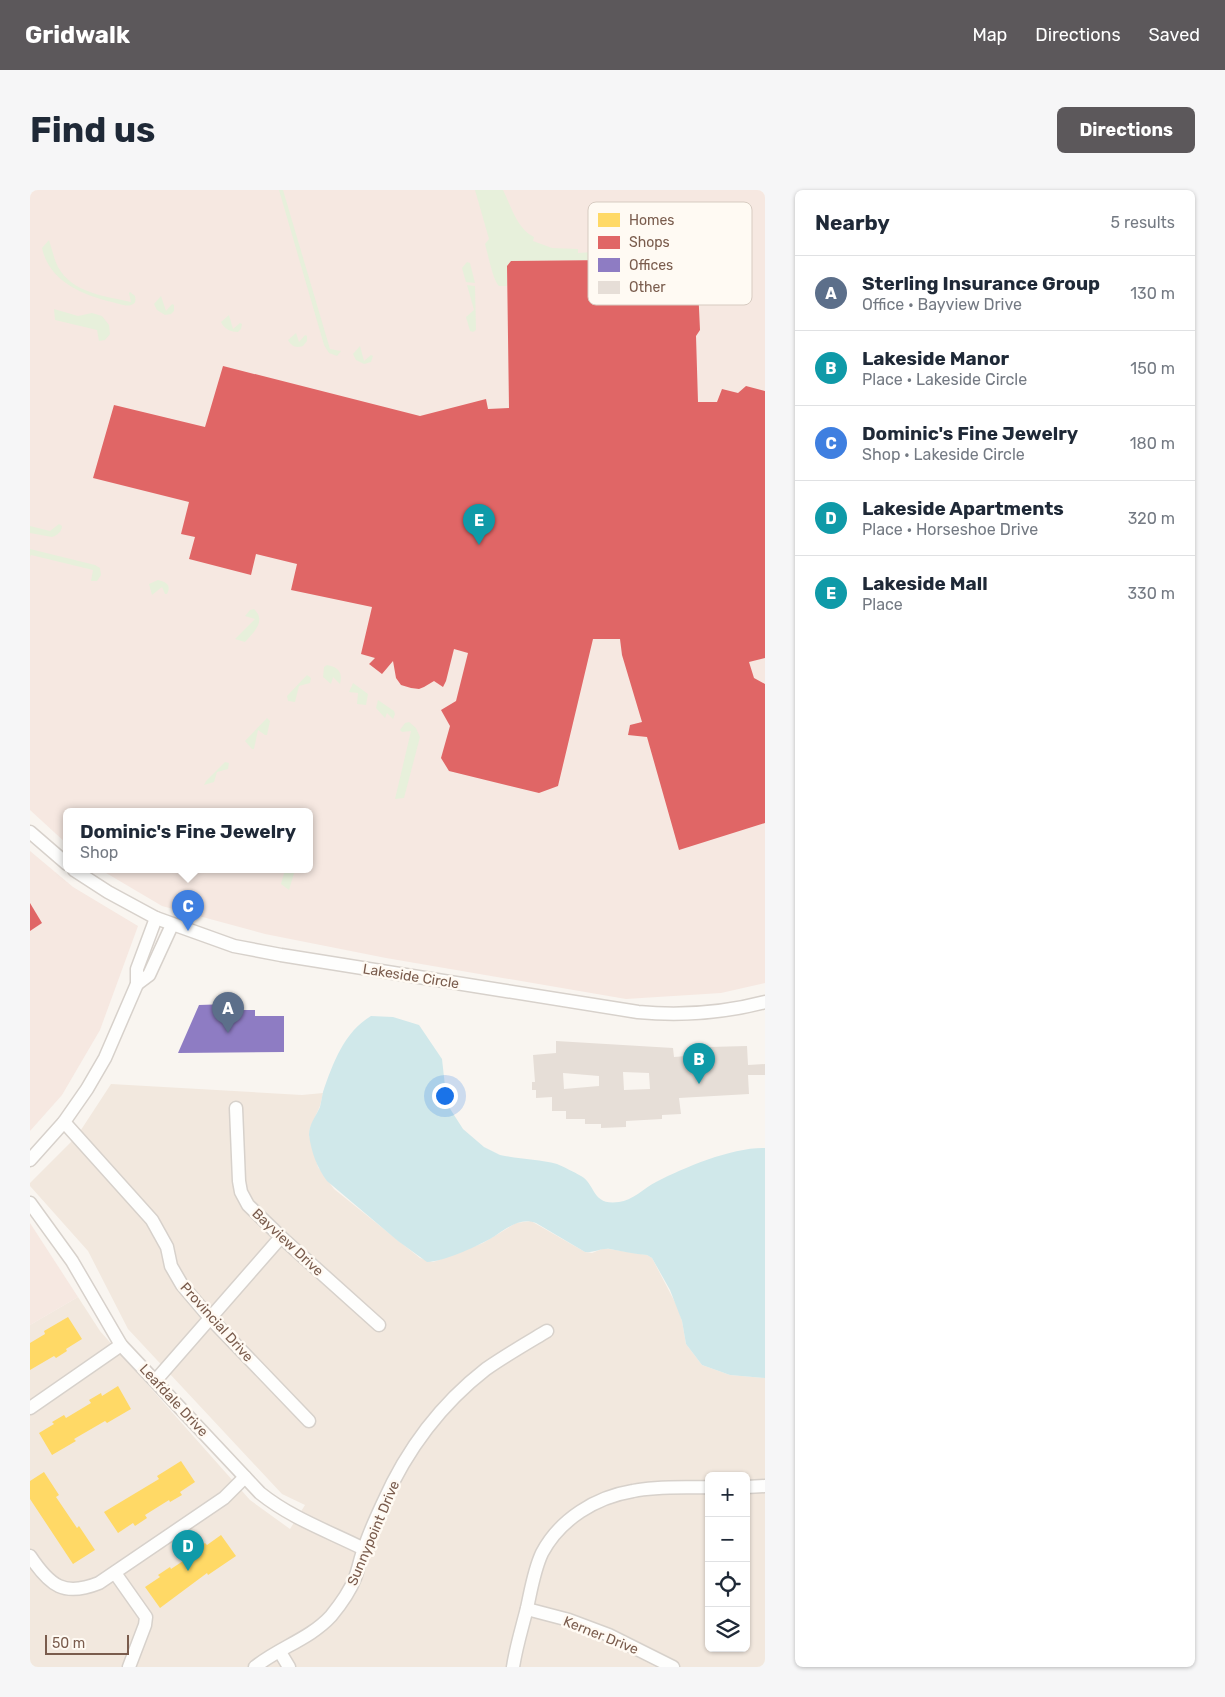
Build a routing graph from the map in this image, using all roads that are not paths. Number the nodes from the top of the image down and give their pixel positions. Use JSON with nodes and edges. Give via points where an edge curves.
{"nodes":[{"id":1,"x":30,"y":832,"type":"edge"},
{"id":2,"x":63,"y":861,"type":"edge"},
{"id":3,"x":79,"y":873,"type":"edge"},
{"id":4,"x":156,"y":918,"type":"junction"},
{"id":5,"x":172,"y":924,"type":"junction"},
{"id":6,"x":137,"y":984,"type":"junction"},
{"id":7,"x":765,"y":1002,"type":"edge"},
{"id":8,"x":236,"y":1108,"type":"dead end"},
{"id":9,"x":64,"y":1122,"type":"junction"},
{"id":10,"x":30,"y":1160,"type":"edge"},
{"id":11,"x":30,"y":1203,"type":"edge"},
{"id":12,"x":281,"y":1237,"type":"junction"},
{"id":13,"x":210,"y":1318,"type":"junction"},
{"id":14,"x":380,"y":1325,"type":"dead end"},
{"id":15,"x":547,"y":1330,"type":"dead end"},
{"id":16,"x":121,"y":1345,"type":"junction"},
{"id":17,"x":156,"y":1380,"type":"junction"},
{"id":18,"x":30,"y":1408,"type":"edge"},
{"id":19,"x":309,"y":1421,"type":"dead end"},
{"id":20,"x":245,"y":1477,"type":"junction"},
{"id":21,"x":750,"y":1486,"type":"edge"},
{"id":22,"x":765,"y":1486,"type":"edge"},
{"id":23,"x":705,"y":1487,"type":"edge"},
{"id":24,"x":364,"y":1549,"type":"junction"},
{"id":25,"x":30,"y":1556,"type":"edge"},
{"id":26,"x":115,"y":1573,"type":"junction"},
{"id":27,"x":526,"y":1609,"type":"junction"},
{"id":28,"x":280,"y":1652,"type":"junction"},
{"id":29,"x":129,"y":1667,"type":"edge"},
{"id":30,"x":255,"y":1667,"type":"edge"},
{"id":31,"x":290,"y":1667,"type":"edge"},
{"id":32,"x":513,"y":1667,"type":"edge"},
{"id":33,"x":673,"y":1667,"type":"edge"}],
"edges":[{"from":1,"to":2,"type":"street"},
{"from":3,"to":4,"type":"street","name":"Lakeside Circle"},
{"from":4,"to":5,"type":"street","name":"Lakeside Circle"},
{"from":4,"to":6,"type":"street","via":[[137,969]]},
{"from":5,"to":6,"type":"street","via":[[149,974]]},
{"from":5,"to":7,"type":"street","name":"Lakeside Circle","via":[[258,951],[606,1008],[686,1014],[731,1010]]},
{"from":6,"to":9,"type":"street","via":[[104,1058]]},
{"from":8,"to":12,"type":"street","name":"Bayview Drive","via":[[241,1192],[248,1205]]},
{"from":9,"to":10,"type":"street"},
{"from":9,"to":13,"type":"street","name":"Provincial Drive","via":[[152,1220],[182,1285]]},
{"from":11,"to":16,"type":"street","name":"Leafdale Drive","via":[[72,1260]]},
{"from":12,"to":13,"type":"street"},
{"from":12,"to":14,"type":"street","name":"Bayview Drive"},
{"from":13,"to":17,"type":"street"},
{"from":13,"to":19,"type":"street","name":"Provincial Drive"},
{"from":15,"to":24,"type":"street","name":"Sunnypoint Drive","via":[[508,1354],[462,1389],[422,1434],[387,1494]]},
{"from":16,"to":17,"type":"street","name":"Leafdale Drive"},
{"from":16,"to":18,"type":"street"},
{"from":17,"to":20,"type":"street","name":"Leafdale Drive"},
{"from":20,"to":24,"type":"street","name":"Leafdale Drive","via":[[275,1505]]},
{"from":20,"to":26,"type":"street","via":[[224,1498]]},
{"from":21,"to":22,"type":"street"},
{"from":23,"to":27,"type":"street","via":[[631,1491],[613,1495],[581,1511],[558,1531],[542,1554]]},
{"from":24,"to":28,"type":"street","name":"Sunnypoint Drive","via":[[355,1578],[330,1618]]},
{"from":25,"to":26,"type":"street","via":[[50,1581],[69,1589],[82,1590]]},
{"from":26,"to":29,"type":"street","via":[[146,1617]]},
{"from":27,"to":32,"type":"street"},
{"from":27,"to":33,"type":"street","name":"Kerner Drive","via":[[609,1635]]},
{"from":28,"to":30,"type":"street","name":"Sunnypoint Drive"},
{"from":28,"to":31,"type":"street"}]}
